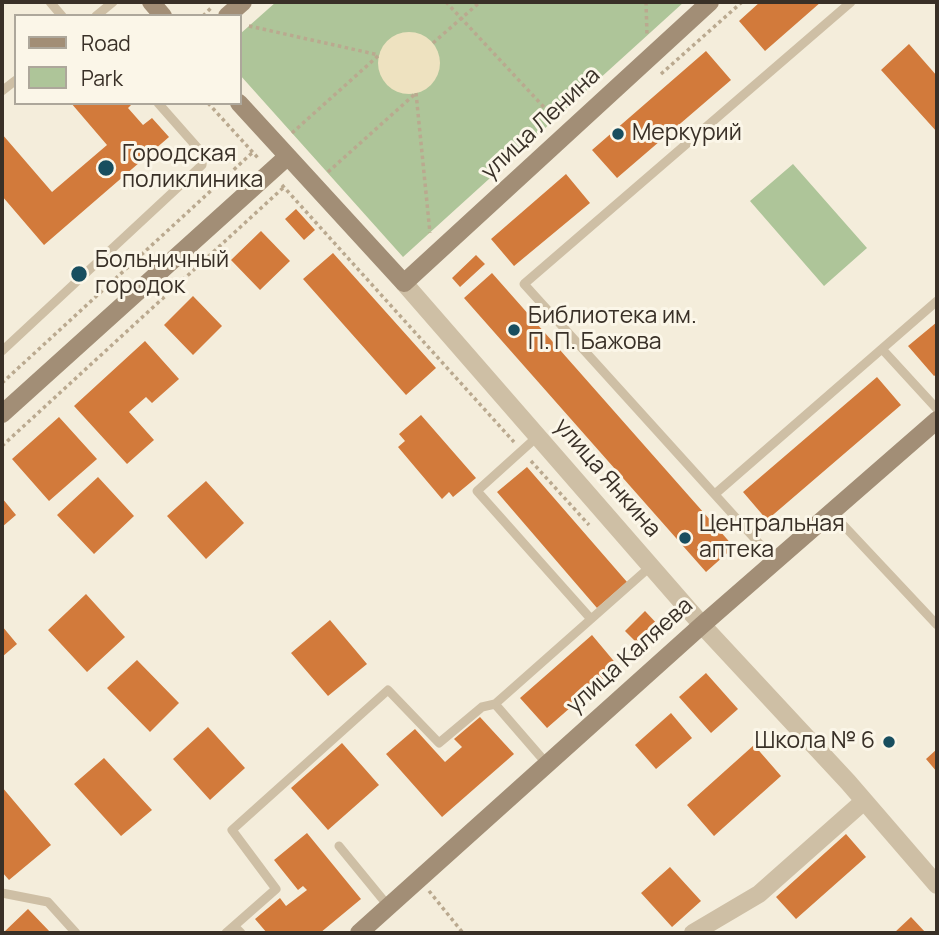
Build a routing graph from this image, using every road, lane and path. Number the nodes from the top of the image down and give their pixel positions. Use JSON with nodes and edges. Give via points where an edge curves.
{"nodes":[{"id":1,"x":113,"y":2,"type":"edge"},
{"id":2,"x":243,"y":2,"type":"edge"},
{"id":3,"x":446,"y":2,"type":"edge"},
{"id":4,"x":480,"y":2,"type":"edge"},
{"id":5,"x":646,"y":2,"type":"edge"},
{"id":6,"x":710,"y":2,"type":"edge"},
{"id":7,"x":851,"y":2,"type":"edge"},
{"id":8,"x":98,"y":14,"type":"edge"},
{"id":9,"x":229,"y":14,"type":"edge"},
{"id":10,"x":462,"y":18,"type":"junction"},
{"id":11,"x":249,"y":26,"type":"dead end"},
{"id":12,"x":647,"y":35,"type":"dead end"},
{"id":13,"x":433,"y":43,"type":"dead end"},
{"id":14,"x":160,"y":105,"type":"edge"},
{"id":15,"x":210,"y":105,"type":"edge"},
{"id":16,"x":241,"y":105,"type":"edge"},
{"id":17,"x":555,"y":119,"type":"dead end"},
{"id":18,"x":292,"y":133,"type":"dead end"},
{"id":19,"x":253,"y":152,"type":"junction"},
{"id":20,"x":287,"y":157,"type":"junction"},
{"id":21,"x":270,"y":172,"type":"junction"},
{"id":22,"x":301,"y":172,"type":"junction"},
{"id":23,"x":328,"y":172,"type":"dead end"},
{"id":24,"x":284,"y":187,"type":"junction"},
{"id":25,"x":430,"y":233,"type":"dead end"},
{"id":26,"x":404,"y":283,"type":"junction"},
{"id":27,"x":937,"y":301,"type":"edge"},
{"id":28,"x":882,"y":349,"type":"junction"},
{"id":29,"x":2,"y":351,"type":"edge"},
{"id":30,"x":2,"y":383,"type":"edge"},
{"id":31,"x":937,"y":409,"type":"edge"},
{"id":32,"x":2,"y":414,"type":"edge"},
{"id":33,"x":937,"y":420,"type":"edge"},
{"id":34,"x":538,"y":436,"type":"junction"},
{"id":35,"x":2,"y":446,"type":"edge"},
{"id":36,"x":522,"y":451,"type":"junction"},
{"id":37,"x":715,"y":494,"type":"junction"},
{"id":38,"x":831,"y":512,"type":"junction"},
{"id":39,"x":593,"y":530,"type":"dead end"},
{"id":40,"x":775,"y":561,"type":"junction"},
{"id":41,"x":651,"y":566,"type":"junction"},
{"id":42,"x":591,"y":619,"type":"junction"},
{"id":43,"x":702,"y":625,"type":"junction"},
{"id":44,"x":937,"y":625,"type":"edge"},
{"id":45,"x":495,"y":704,"type":"junction"},
{"id":46,"x":547,"y":764,"type":"junction"},
{"id":47,"x":864,"y":801,"type":"junction"},
{"id":48,"x":339,"y":846,"type":"dead end"},
{"id":49,"x":422,"y":883,"type":"dead end"},
{"id":50,"x":937,"y":885,"type":"edge"},
{"id":51,"x":2,"y":893,"type":"edge"},
{"id":52,"x":389,"y":907,"type":"junction"},
{"id":53,"x":238,"y":930,"type":"edge"},
{"id":54,"x":76,"y":933,"type":"edge"},
{"id":55,"x":226,"y":933,"type":"edge"},
{"id":56,"x":359,"y":933,"type":"edge"},
{"id":57,"x":463,"y":933,"type":"edge"},
{"id":58,"x":693,"y":933,"type":"edge"}],
"edges":[{"from":1,"to":8,"type":"lane"},
{"from":2,"to":9,"type":"main road"},
{"from":3,"to":10,"type":"path"},
{"from":4,"to":10,"type":"path"},
{"from":5,"to":12,"type":"path"},
{"from":6,"to":26,"type":"main road","name":"улица Ленина"},
{"from":7,"to":37,"type":"lane","via":[[524,284]]},
{"from":10,"to":13,"type":"path"},
{"from":10,"to":17,"type":"path"},
{"from":11,"to":18,"type":"path","via":[[379,55]]},
{"from":14,"to":29,"type":"lane","via":[[202,154],[202,165]]},
{"from":15,"to":19,"type":"path"},
{"from":16,"to":20,"type":"main road","name":"улица Янкина"},
{"from":19,"to":21,"type":"path"},
{"from":19,"to":30,"type":"path"},
{"from":20,"to":21,"type":"main road"},
{"from":20,"to":22,"type":"main road","name":"улица Янкина"},
{"from":21,"to":24,"type":"path"},
{"from":21,"to":32,"type":"main road"},
{"from":22,"to":24,"type":"path"},
{"from":22,"to":26,"type":"main road","name":"улица Янкина"},
{"from":23,"to":25,"type":"path","via":[[416,93]]},
{"from":24,"to":35,"type":"path"},
{"from":24,"to":36,"type":"path"},
{"from":26,"to":34,"type":"street","name":"улица Янкина"},
{"from":27,"to":28,"type":"lane"},
{"from":28,"to":31,"type":"lane"},
{"from":28,"to":37,"type":"lane"},
{"from":33,"to":38,"type":"main road","name":"улица Каляева"},
{"from":34,"to":36,"type":"lane"},
{"from":34,"to":41,"type":"street","name":"улица Янкина"},
{"from":36,"to":39,"type":"path"},
{"from":36,"to":42,"type":"lane","via":[[477,491]]},
{"from":37,"to":40,"type":"lane"},
{"from":38,"to":40,"type":"main road","name":"улица Каляева"},
{"from":38,"to":44,"type":"lane"},
{"from":40,"to":43,"type":"main road","name":"улица Каляева"},
{"from":41,"to":42,"type":"lane"},
{"from":41,"to":43,"type":"street","name":"улица Янкина"},
{"from":42,"to":45,"type":"lane"},
{"from":43,"to":46,"type":"main road","name":"улица Каляева"},
{"from":43,"to":47,"type":"street","name":"улица Янкина"},
{"from":45,"to":46,"type":"lane"},
{"from":45,"to":53,"type":"lane","via":[[482,707],[439,743],[388,690],[232,830],[276,889]]},
{"from":46,"to":52,"type":"main road","name":"улица Каляева"},
{"from":47,"to":50,"type":"street","name":"улица Янкина"},
{"from":47,"to":58,"type":"street","via":[[759,894]]},
{"from":48,"to":52,"type":"lane"},
{"from":49,"to":57,"type":"path"},
{"from":51,"to":54,"type":"lane","via":[[48,902]]},
{"from":52,"to":56,"type":"main road","name":"улица Каляева"},
{"from":53,"to":55,"type":"lane"}]}
